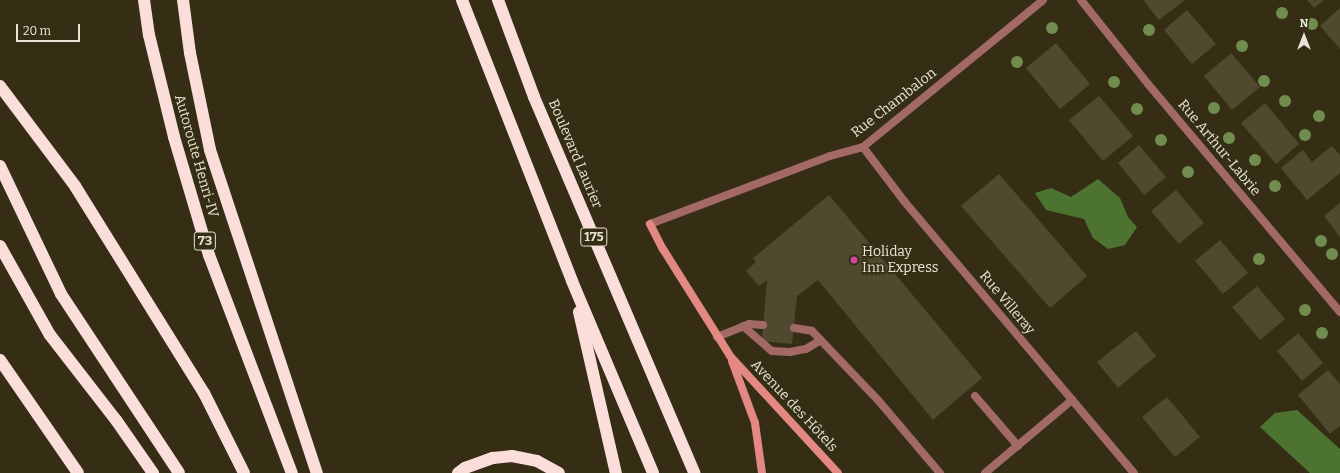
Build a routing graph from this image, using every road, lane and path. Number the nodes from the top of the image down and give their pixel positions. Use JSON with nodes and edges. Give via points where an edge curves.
{"nodes":[{"id":1,"x":144,"y":0,"type":"edge"},
{"id":2,"x":183,"y":0,"type":"edge"},
{"id":3,"x":462,"y":0,"type":"edge"},
{"id":4,"x":498,"y":0,"type":"edge"},
{"id":5,"x":1043,"y":0,"type":"edge"},
{"id":6,"x":1081,"y":0,"type":"edge"},
{"id":7,"x":0,"y":86,"type":"edge"},
{"id":8,"x":863,"y":147,"type":"junction"},
{"id":9,"x":0,"y":166,"type":"edge"},
{"id":10,"x":650,"y":224,"type":"joint"},
{"id":11,"x":0,"y":246,"type":"edge"},
{"id":12,"x":572,"y":281,"type":"junction"},
{"id":13,"x":1340,"y":312,"type":"edge"},
{"id":14,"x":763,"y":325,"type":"dead end"},
{"id":15,"x":743,"y":326,"type":"junction"},
{"id":16,"x":794,"y":328,"type":"dead end"},
{"id":17,"x":717,"y":337,"type":"junction"},
{"id":18,"x":821,"y":340,"type":"junction"},
{"id":19,"x":730,"y":356,"type":"junction"},
{"id":20,"x":0,"y":360,"type":"edge"},
{"id":21,"x":975,"y":396,"type":"dead end"},
{"id":22,"x":1072,"y":400,"type":"junction"},
{"id":23,"x":1018,"y":446,"type":"junction"},
{"id":24,"x":78,"y":473,"type":"edge"},
{"id":25,"x":153,"y":473,"type":"edge"},
{"id":26,"x":179,"y":473,"type":"edge"},
{"id":27,"x":244,"y":473,"type":"edge"},
{"id":28,"x":292,"y":473,"type":"edge"},
{"id":29,"x":317,"y":473,"type":"edge"},
{"id":30,"x":458,"y":473,"type":"edge"},
{"id":31,"x":559,"y":473,"type":"edge"},
{"id":32,"x":616,"y":473,"type":"edge"},
{"id":33,"x":653,"y":473,"type":"edge"},
{"id":34,"x":694,"y":473,"type":"edge"},
{"id":35,"x":762,"y":473,"type":"edge"},
{"id":36,"x":838,"y":473,"type":"edge"},
{"id":37,"x":940,"y":473,"type":"edge"},
{"id":38,"x":986,"y":473,"type":"edge"},
{"id":39,"x":1134,"y":473,"type":"edge"}],
"edges":[{"from":1,"to":28,"type":"highway","name":"Autoroute Henri-IV","number":"73","via":[[149,35],[174,137],[209,255]]},
{"from":2,"to":29,"type":"highway","via":[[190,54],[210,150]]},
{"from":3,"to":12,"type":"highway","number":"175"},
{"from":4,"to":34,"type":"highway","name":"Boulevard Laurier","number":"175","via":[[534,97]]},
{"from":5,"to":8,"type":"street","name":"Rue Chambalon"},
{"from":6,"to":13,"type":"street","name":"Rue Arthur-Labrie","via":[[1148,84]]},
{"from":7,"to":27,"type":"highway","via":[[75,186],[204,393]]},
{"from":8,"to":10,"type":"street","name":"Rue Chambalon","via":[[830,156]]},
{"from":8,"to":22,"type":"street","name":"Rue Villeray","via":[[904,201]]},
{"from":9,"to":26,"type":"highway","via":[[61,294]]},
{"from":10,"to":17,"type":"street","name":"Avenue des Hôtels"},
{"from":11,"to":25,"type":"highway","via":[[50,334]]},
{"from":12,"to":32,"type":"highway"},
{"from":12,"to":33,"type":"highway","number":"175"},
{"from":14,"to":15,"type":"street"},
{"from":15,"to":17,"type":"street"},
{"from":15,"to":18,"type":"street","via":[[772,351],[790,352],[806,349]]},
{"from":16,"to":18,"type":"street","via":[[812,331]]},
{"from":17,"to":19,"type":"street","name":"Avenue des Hôtels"},
{"from":18,"to":37,"type":"street","via":[[878,400]]},
{"from":19,"to":35,"type":"street","name":"Avenue des Hôtels","via":[[755,422]]},
{"from":19,"to":36,"type":"street","name":"Avenue des Hôtels"},
{"from":20,"to":24,"type":"highway"},
{"from":21,"to":23,"type":"street"},
{"from":22,"to":23,"type":"street"},
{"from":22,"to":39,"type":"street","name":"Rue Villeray"},
{"from":23,"to":38,"type":"street"},
{"from":30,"to":31,"type":"highway","via":[[493,458],[512,456],[537,461]]}]}
